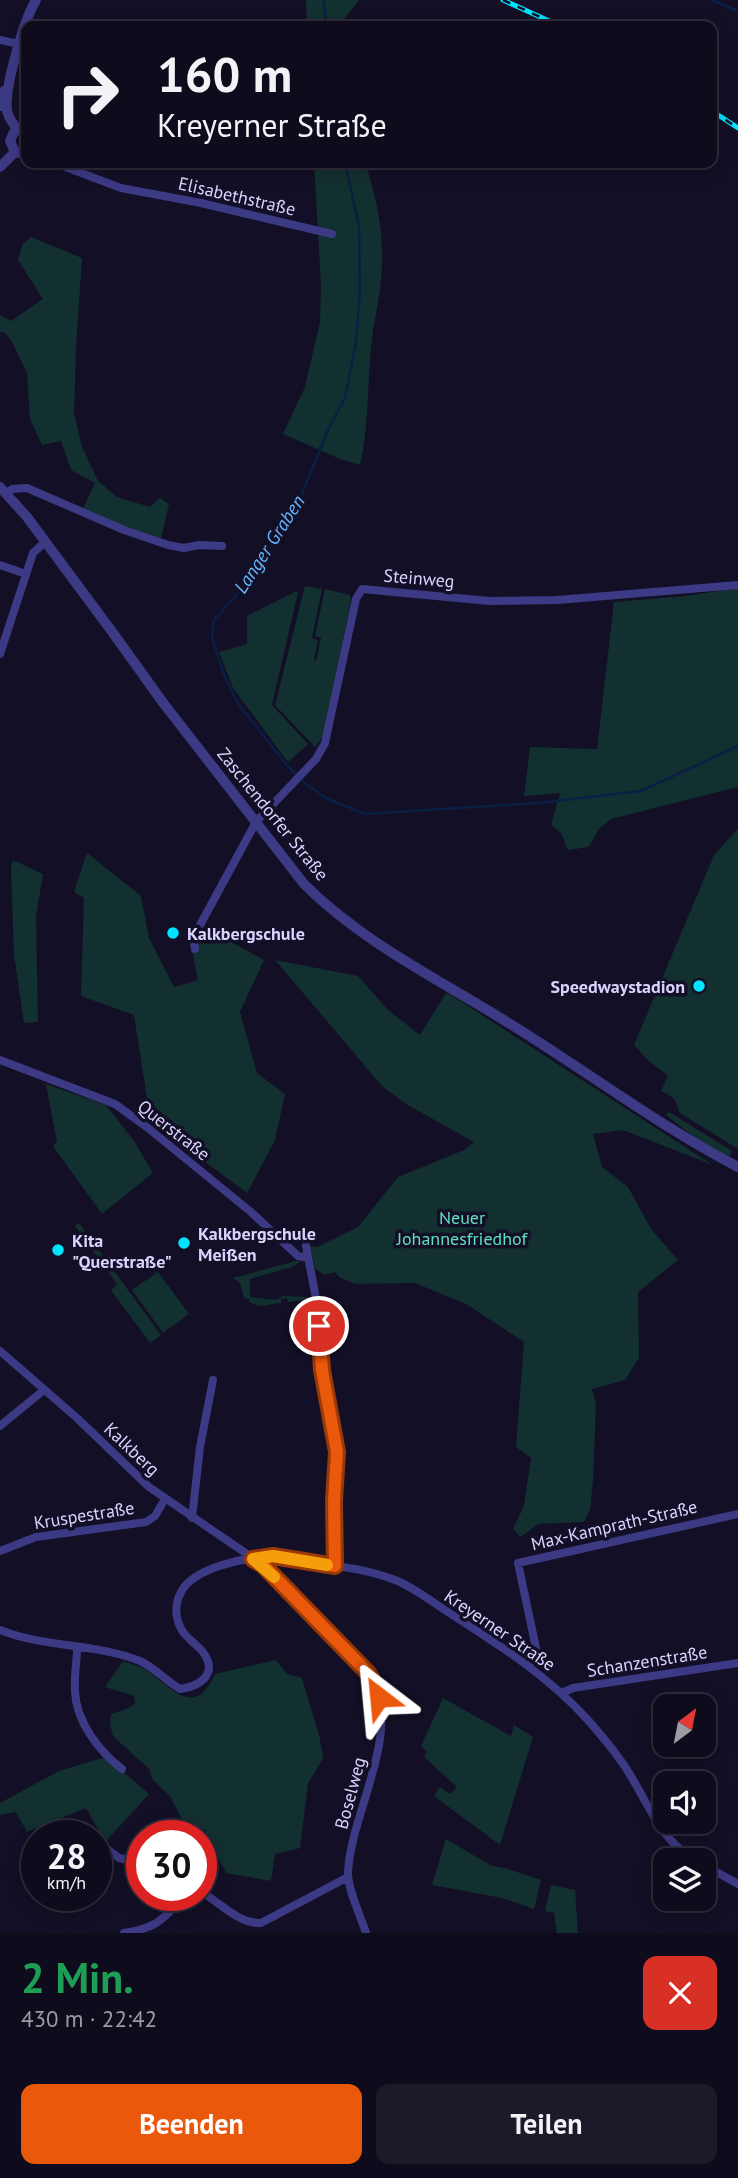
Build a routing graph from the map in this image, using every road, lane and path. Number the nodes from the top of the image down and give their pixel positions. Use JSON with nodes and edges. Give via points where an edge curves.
{"nodes":[{"id":1,"x":36,"y":0,"type":"edge"},
{"id":2,"x":26,"y":21,"type":"edge"},
{"id":3,"x":21,"y":38,"type":"edge"},
{"id":4,"x":0,"y":40,"type":"edge"},
{"id":5,"x":18,"y":48,"type":"junction"},
{"id":6,"x":0,"y":107,"type":"edge"},
{"id":7,"x":21,"y":128,"type":"edge"},
{"id":8,"x":21,"y":130,"type":"edge"},
{"id":9,"x":21,"y":153,"type":"edge"},
{"id":10,"x":0,"y":167,"type":"edge"},
{"id":11,"x":68,"y":168,"type":"edge"},
{"id":12,"x":332,"y":234,"type":"dead end"},
{"id":13,"x":3,"y":491,"type":"edge"},
{"id":14,"x":45,"y":542,"type":"junction"},
{"id":15,"x":222,"y":546,"type":"dead end"},
{"id":16,"x":0,"y":565,"type":"edge"},
{"id":17,"x":26,"y":574,"type":"junction"},
{"id":18,"x":738,"y":585,"type":"edge"},
{"id":19,"x":0,"y":654,"type":"edge"},
{"id":20,"x":256,"y":822,"type":"junction"},
{"id":21,"x":194,"y":949,"type":"dead end"},
{"id":22,"x":0,"y":1060,"type":"edge"},
{"id":23,"x":738,"y":1167,"type":"edge"},
{"id":24,"x":306,"y":1246,"type":"dead end"},
{"id":25,"x":308,"y":1258,"type":"junction"},
{"id":26,"x":0,"y":1351,"type":"edge"},
{"id":27,"x":213,"y":1380,"type":"dead end"},
{"id":28,"x":44,"y":1390,"type":"junction"},
{"id":29,"x":0,"y":1426,"type":"edge"},
{"id":30,"x":165,"y":1499,"type":"junction"},
{"id":31,"x":738,"y":1514,"type":"edge"},
{"id":32,"x":192,"y":1518,"type":"junction"},
{"id":33,"x":0,"y":1551,"type":"edge"},
{"id":34,"x":253,"y":1559,"type":"junction"},
{"id":35,"x":335,"y":1566,"type":"junction"},
{"id":36,"x":0,"y":1630,"type":"edge"},
{"id":37,"x":77,"y":1647,"type":"junction"},
{"id":38,"x":738,"y":1662,"type":"edge"},
{"id":39,"x":529,"y":1665,"type":"junction"},
{"id":40,"x":562,"y":1693,"type":"junction"},
{"id":41,"x":122,"y":1769,"type":"dead end"},
{"id":42,"x":678,"y":1848,"type":"edge"},
{"id":43,"x":716,"y":1872,"type":"edge"},
{"id":44,"x":348,"y":1877,"type":"junction"},
{"id":45,"x":738,"y":1884,"type":"edge"},
{"id":46,"x":217,"y":1903,"type":"edge"},
{"id":47,"x":173,"y":1911,"type":"edge"},
{"id":48,"x":124,"y":1933,"type":"edge"},
{"id":49,"x":366,"y":1933,"type":"edge"}],
"edges":[{"from":1,"to":2,"type":"street"},
{"from":3,"to":5,"type":"street"},
{"from":4,"to":5,"type":"street"},
{"from":5,"to":6,"type":"street"},
{"from":5,"to":7,"type":"street","via":[[7,103],[9,118]]},
{"from":8,"to":9,"type":"street","via":[[10,141]]},
{"from":9,"to":10,"type":"street"},
{"from":11,"to":12,"type":"street","name":"Elisabethstraße","via":[[121,188]]},
{"from":13,"to":14,"type":"street","name":"Zaschendorfer Straße"},
{"from":13,"to":15,"type":"street","via":[[27,488],[177,548]]},
{"from":14,"to":17,"type":"street","via":[[35,549]]},
{"from":14,"to":20,"type":"street","name":"Zaschendorfer Straße"},
{"from":16,"to":17,"type":"street"},
{"from":17,"to":19,"type":"street"},
{"from":18,"to":20,"type":"street","name":"Steinweg","via":[[489,601],[362,589],[321,751]]},
{"from":20,"to":21,"type":"street","name":"Steinweg","via":[[193,938]]},
{"from":20,"to":23,"type":"street","name":"Zaschendorfer Straße","via":[[304,884],[359,931]]},
{"from":22,"to":25,"type":"street","name":"Querstraße","via":[[115,1104],[251,1212],[298,1256]]},
{"from":24,"to":25,"type":"street"},
{"from":25,"to":35,"type":"street","via":[[337,1452]]},
{"from":26,"to":28,"type":"street","name":"Kalkberg"},
{"from":27,"to":32,"type":"street"},
{"from":28,"to":29,"type":"street"},
{"from":28,"to":30,"type":"street","name":"Kalkberg"},
{"from":30,"to":32,"type":"street","name":"Kalkberg"},
{"from":30,"to":33,"type":"street","name":"Kruspestraße","via":[[155,1516],[140,1523],[36,1536]]},
{"from":31,"to":39,"type":"street","name":"Max-Kamprath-Straße","via":[[518,1563],[536,1648]]},
{"from":32,"to":34,"type":"street","name":"Kalkberg"},
{"from":34,"to":35,"type":"street","name":"Kreyerner Straße","via":[[273,1556]]},
{"from":34,"to":37,"type":"street","name":"Kreyerner Straße","via":[[202,1573],[180,1593],[178,1621],[208,1661],[208,1674],[199,1684],[180,1689],[142,1662]]},
{"from":34,"to":44,"type":"street","name":"Boselweg","via":[[368,1673],[378,1691],[381,1733]]},
{"from":35,"to":39,"type":"street","name":"Kreyerner Straße","via":[[398,1580]]},
{"from":36,"to":37,"type":"street"},
{"from":37,"to":41,"type":"street","via":[[75,1692],[84,1724]]},
{"from":38,"to":40,"type":"street","name":"Schanzenstraße"},
{"from":39,"to":40,"type":"street","name":"Kreyerner Straße"},
{"from":40,"to":42,"type":"street","name":"Kreyerner Straße","via":[[621,1762],[656,1821]]},
{"from":43,"to":45,"type":"street"},
{"from":44,"to":46,"type":"street","via":[[261,1923],[248,1922]]},
{"from":44,"to":49,"type":"street","name":"Boselweg"},
{"from":47,"to":48,"type":"street","via":[[156,1924]]}]}
